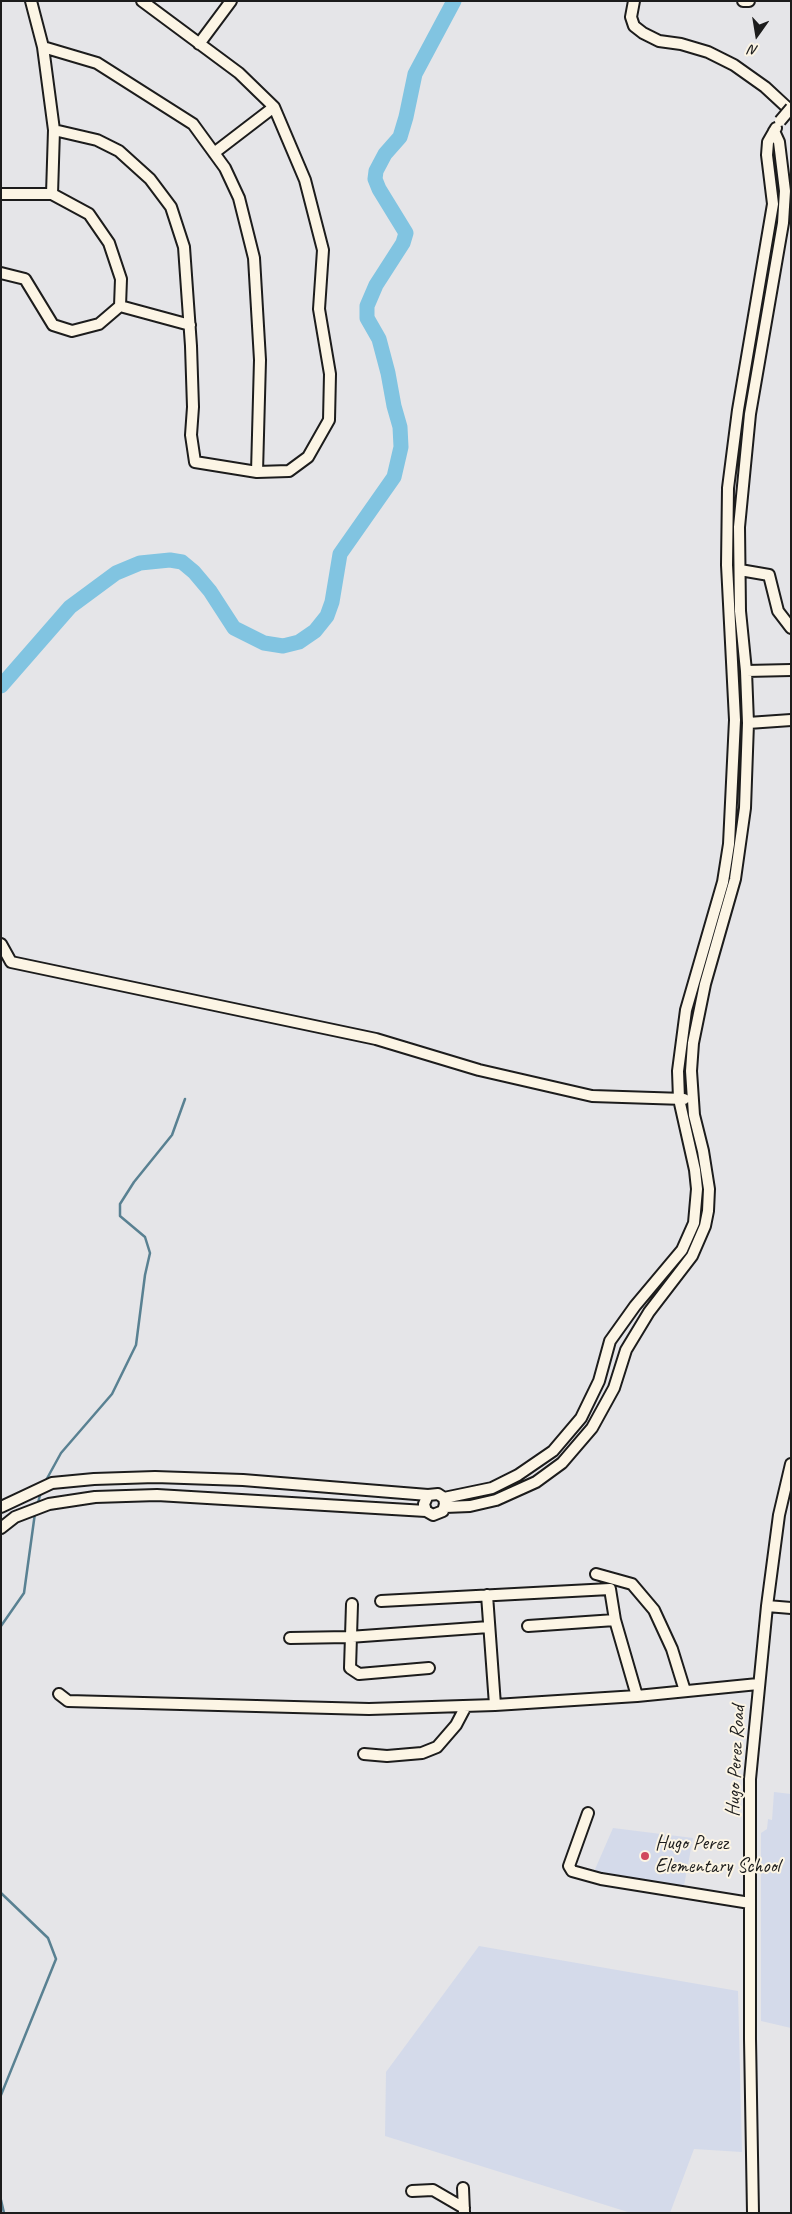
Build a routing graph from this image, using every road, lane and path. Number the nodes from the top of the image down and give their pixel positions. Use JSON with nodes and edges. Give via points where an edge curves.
{"nodes":[{"id":1,"x":31,"y":1,"type":"edge"},
{"id":2,"x":142,"y":1,"type":"edge"},
{"id":3,"x":231,"y":1,"type":"edge"},
{"id":4,"x":634,"y":1,"type":"edge"},
{"id":5,"x":743,"y":1,"type":"edge"},
{"id":6,"x":749,"y":1,"type":"edge"},
{"id":7,"x":199,"y":44,"type":"junction"},
{"id":8,"x":43,"y":47,"type":"junction"},
{"id":9,"x":274,"y":108,"type":"junction"},
{"id":10,"x":791,"y":109,"type":"edge"},
{"id":11,"x":54,"y":130,"type":"junction"},
{"id":12,"x":774,"y":131,"type":"junction"},
{"id":13,"x":214,"y":153,"type":"junction"},
{"id":14,"x":1,"y":194,"type":"edge"},
{"id":15,"x":52,"y":194,"type":"junction"},
{"id":16,"x":1,"y":273,"type":"edge"},
{"id":17,"x":120,"y":306,"type":"junction"},
{"id":18,"x":190,"y":325,"type":"junction"},
{"id":19,"x":257,"y":472,"type":"junction"},
{"id":20,"x":740,"y":570,"type":"junction"},
{"id":21,"x":791,"y":628,"type":"edge"},
{"id":22,"x":791,"y":670,"type":"edge"},
{"id":23,"x":746,"y":671,"type":"junction"},
{"id":24,"x":791,"y":720,"type":"edge"},
{"id":25,"x":748,"y":723,"type":"junction"},
{"id":26,"x":1,"y":944,"type":"edge"},
{"id":27,"x":692,"y":1098,"type":"junction"},
{"id":28,"x":680,"y":1099,"type":"junction"},
{"id":29,"x":694,"y":1223,"type":"junction"},
{"id":30,"x":705,"y":1226,"type":"junction"},
{"id":31,"x":791,"y":1464,"type":"edge"},
{"id":32,"x":428,"y":1495,"type":"junction"},
{"id":33,"x":444,"y":1503,"type":"junction"},
{"id":34,"x":4,"y":1504,"type":"edge"},
{"id":35,"x":426,"y":1511,"type":"junction"},
{"id":36,"x":1,"y":1528,"type":"edge"},
{"id":37,"x":596,"y":1574,"type":"dead end"},
{"id":38,"x":487,"y":1595,"type":"junction"},
{"id":39,"x":381,"y":1601,"type":"dead end"},
{"id":40,"x":352,"y":1604,"type":"dead end"},
{"id":41,"x":767,"y":1606,"type":"junction"},
{"id":42,"x":791,"y":1608,"type":"edge"},
{"id":43,"x":615,"y":1620,"type":"junction"},
{"id":44,"x":528,"y":1626,"type":"dead end"},
{"id":45,"x":489,"y":1627,"type":"junction"},
{"id":46,"x":349,"y":1637,"type":"junction"},
{"id":47,"x":290,"y":1638,"type":"dead end"},
{"id":48,"x":429,"y":1668,"type":"dead end"},
{"id":49,"x":758,"y":1684,"type":"junction"},
{"id":50,"x":685,"y":1691,"type":"junction"},
{"id":51,"x":59,"y":1694,"type":"dead end"},
{"id":52,"x":637,"y":1696,"type":"junction"},
{"id":53,"x":495,"y":1705,"type":"junction"},
{"id":54,"x":466,"y":1706,"type":"junction"},
{"id":55,"x":364,"y":1754,"type":"dead end"},
{"id":56,"x":588,"y":1813,"type":"dead end"},
{"id":57,"x":750,"y":1904,"type":"junction"},
{"id":58,"x":463,"y":2188,"type":"dead end"},
{"id":59,"x":412,"y":2191,"type":"dead end"},
{"id":60,"x":464,"y":2211,"type":"edge"},
{"id":61,"x":753,"y":2213,"type":"edge"}],
"edges":[{"from":1,"to":8,"type":"street"},
{"from":2,"to":7,"type":"street"},
{"from":3,"to":7,"type":"street"},
{"from":4,"to":10,"type":"street","via":[[631,17],[634,26],[643,34],[708,52],[734,65]]},
{"from":5,"to":6,"type":"street"},
{"from":7,"to":9,"type":"street","via":[[239,73]]},
{"from":8,"to":11,"type":"street"},
{"from":8,"to":13,"type":"street","via":[[97,63],[193,124]]},
{"from":9,"to":13,"type":"street"},
{"from":9,"to":19,"type":"street","via":[[305,180],[323,250],[318,309],[330,374],[329,420],[308,457],[289,471]]},
{"from":10,"to":12,"type":"street","bridge":true},
{"from":11,"to":15,"type":"street"},
{"from":11,"to":18,"type":"street","via":[[97,140],[119,152],[150,178],[171,207],[184,247]]},
{"from":12,"to":20,"type":"street","via":[[779,142],[784,208],[750,414],[739,527]]},
{"from":12,"to":28,"type":"street","via":[[768,142],[767,155],[773,204],[728,488],[727,565],[735,720],[729,844],[723,882],[686,1010],[678,1071]]},
{"from":13,"to":19,"type":"street","via":[[239,198],[254,258],[260,360]]},
{"from":14,"to":15,"type":"street"},
{"from":15,"to":17,"type":"street","via":[[89,214],[109,243],[120,279]]},
{"from":16,"to":17,"type":"street","via":[[25,280],[53,325],[72,331],[99,324]]},
{"from":17,"to":18,"type":"street"},
{"from":18,"to":19,"type":"street","via":[[191,435],[196,462]]},
{"from":20,"to":21,"type":"street","via":[[769,575],[778,611]]},
{"from":20,"to":23,"type":"street"},
{"from":22,"to":23,"type":"street"},
{"from":23,"to":25,"type":"street"},
{"from":24,"to":25,"type":"street"},
{"from":25,"to":27,"type":"street","via":[[748,772],[740,848],[693,1043]]},
{"from":26,"to":28,"type":"street","via":[[11,962],[376,1038],[479,1070],[592,1096]]},
{"from":27,"to":28,"type":"street"},
{"from":27,"to":30,"type":"street","via":[[708,1182]]},
{"from":28,"to":29,"type":"street","via":[[695,1170]]},
{"from":29,"to":30,"type":"street"},
{"from":29,"to":33,"type":"street","via":[[682,1250],[610,1341],[599,1381],[581,1418],[553,1451],[492,1488]]},
{"from":30,"to":33,"type":"street","via":[[692,1256],[649,1312],[626,1350],[614,1388],[592,1428],[562,1463],[536,1482],[496,1500],[470,1506]]},
{"from":31,"to":41,"type":"street","name":"Hugo Perez Road","via":[[779,1515]]},
{"from":32,"to":33,"type":"street","via":[[438,1494]]},
{"from":32,"to":34,"type":"street","via":[[243,1480],[155,1477],[52,1483]]},
{"from":32,"to":35,"type":"street","via":[[424,1504]]},
{"from":33,"to":35,"type":"street","via":[[437,1514]]},
{"from":35,"to":36,"type":"street","via":[[157,1495],[95,1497],[49,1504],[15,1517]]},
{"from":37,"to":50,"type":"street","via":[[632,1584],[654,1610],[672,1649]]},
{"from":38,"to":39,"type":"street"},
{"from":38,"to":43,"type":"street","via":[[610,1589]]},
{"from":38,"to":45,"type":"street"},
{"from":40,"to":46,"type":"street"},
{"from":41,"to":42,"type":"street"},
{"from":41,"to":49,"type":"street","name":"Hugo Perez Road"},
{"from":43,"to":44,"type":"street"},
{"from":43,"to":52,"type":"street"},
{"from":45,"to":46,"type":"street"},
{"from":45,"to":53,"type":"street"},
{"from":46,"to":47,"type":"street"},
{"from":46,"to":48,"type":"street","via":[[350,1668],[359,1674]]},
{"from":49,"to":50,"type":"street"},
{"from":49,"to":57,"type":"street","name":"Hugo Perez Road","via":[[750,1779]]},
{"from":50,"to":52,"type":"street"},
{"from":51,"to":54,"type":"street","via":[[68,1700],[88,1701],[369,1709]]},
{"from":52,"to":53,"type":"street"},
{"from":53,"to":54,"type":"street"},
{"from":54,"to":55,"type":"street","via":[[456,1725],[437,1747],[422,1753]]},
{"from":56,"to":57,"type":"street","via":[[569,1866],[572,1871],[601,1879]]},
{"from":57,"to":61,"type":"street","name":"Hugo Perez Road"},
{"from":58,"to":60,"type":"street"},
{"from":59,"to":60,"type":"street","via":[[433,2190]]}]}
